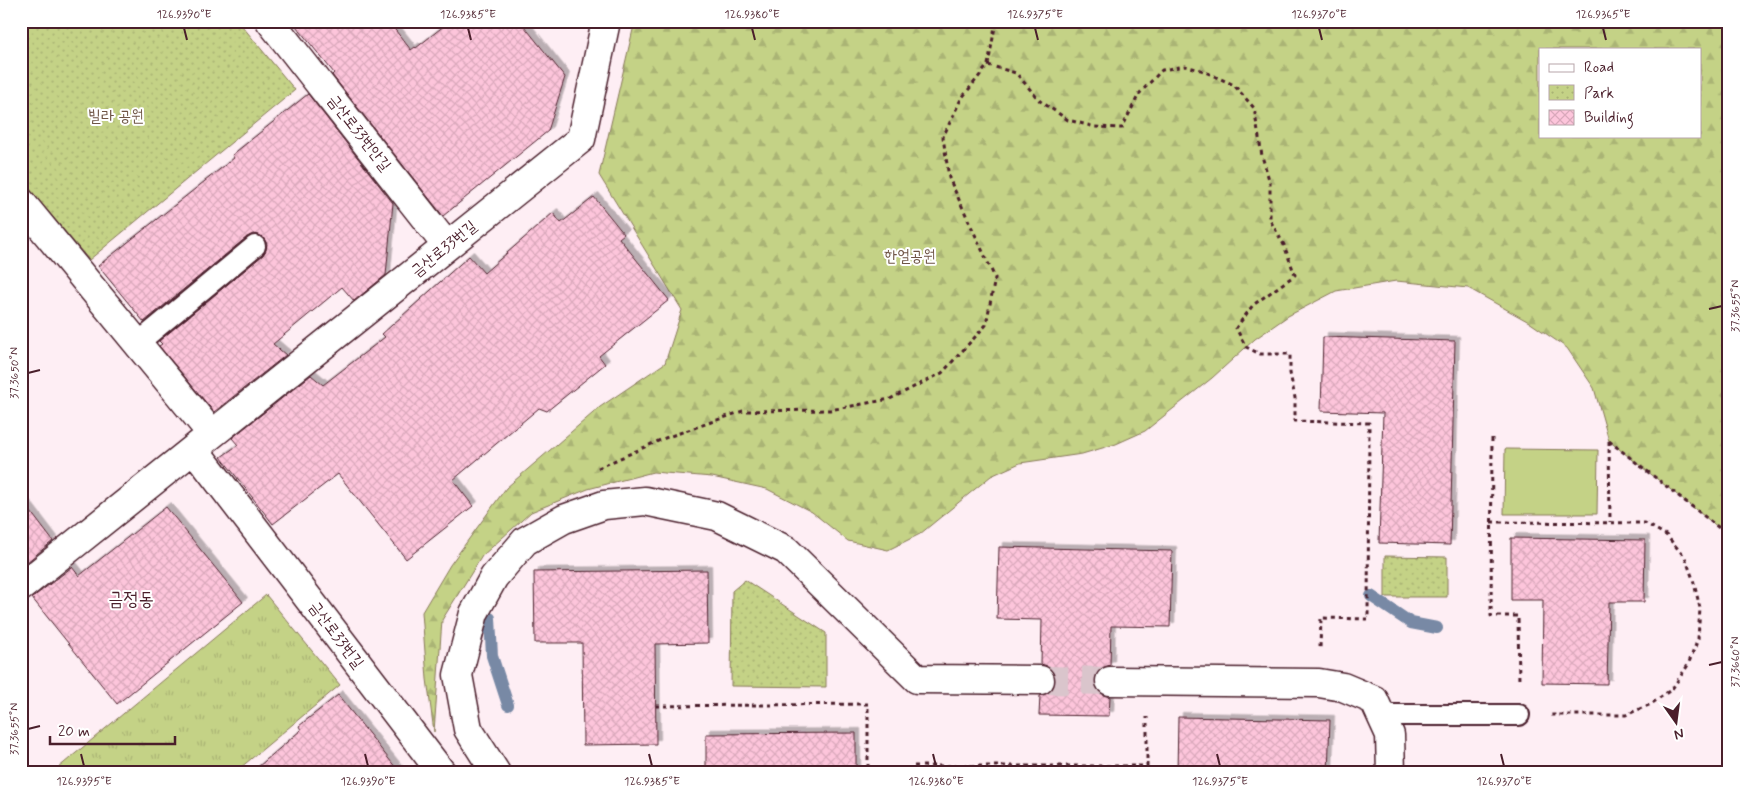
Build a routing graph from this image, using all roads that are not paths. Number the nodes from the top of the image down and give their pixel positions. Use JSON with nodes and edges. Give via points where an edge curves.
{"nodes":[{"id":1,"x":270,"y":21,"type":"edge"},
{"id":2,"x":606,"y":21,"type":"edge"},
{"id":3,"x":21,"y":202,"type":"edge"},
{"id":4,"x":255,"y":246,"type":"dead end"},
{"id":5,"x":447,"y":246,"type":"junction"},
{"id":6,"x":138,"y":342,"type":"junction"},
{"id":7,"x":203,"y":442,"type":"junction"},
{"id":8,"x":21,"y":587,"type":"edge"},
{"id":9,"x":1040,"y":680,"type":"tunnel mouth"},
{"id":10,"x":1110,"y":682,"type":"tunnel mouth"},
{"id":11,"x":1382,"y":715,"type":"junction"},
{"id":12,"x":1519,"y":715,"type":"road end"},
{"id":13,"x":442,"y":773,"type":"edge"},
{"id":14,"x":496,"y":773,"type":"edge"},
{"id":15,"x":1391,"y":773,"type":"edge"}],
"edges":[{"from":1,"to":5,"type":"street","name":"금산로33번안길"},
{"from":2,"to":5,"type":"street","name":"금산로33번길","via":[[581,139]]},
{"from":3,"to":6,"type":"street","name":"금산로33번길"},
{"from":4,"to":6,"type":"lane"},
{"from":5,"to":7,"type":"street","name":"금산로33번길"},
{"from":6,"to":7,"type":"street","name":"금산로33번길"},
{"from":7,"to":8,"type":"street","name":"금산로33번길"},
{"from":7,"to":13,"type":"street","name":"금산로33번길"},
{"from":9,"to":14,"type":"street","via":[[917,679],[786,550],[717,516],[645,501],[604,505],[564,519],[524,541],[494,577],[474,613],[458,675],[468,729]]},
{"from":10,"to":11,"type":"street","via":[[1319,684],[1343,687],[1374,700]]},
{"from":11,"to":12,"type":"lane"},
{"from":11,"to":15,"type":"street","via":[[1390,735]]}]}
